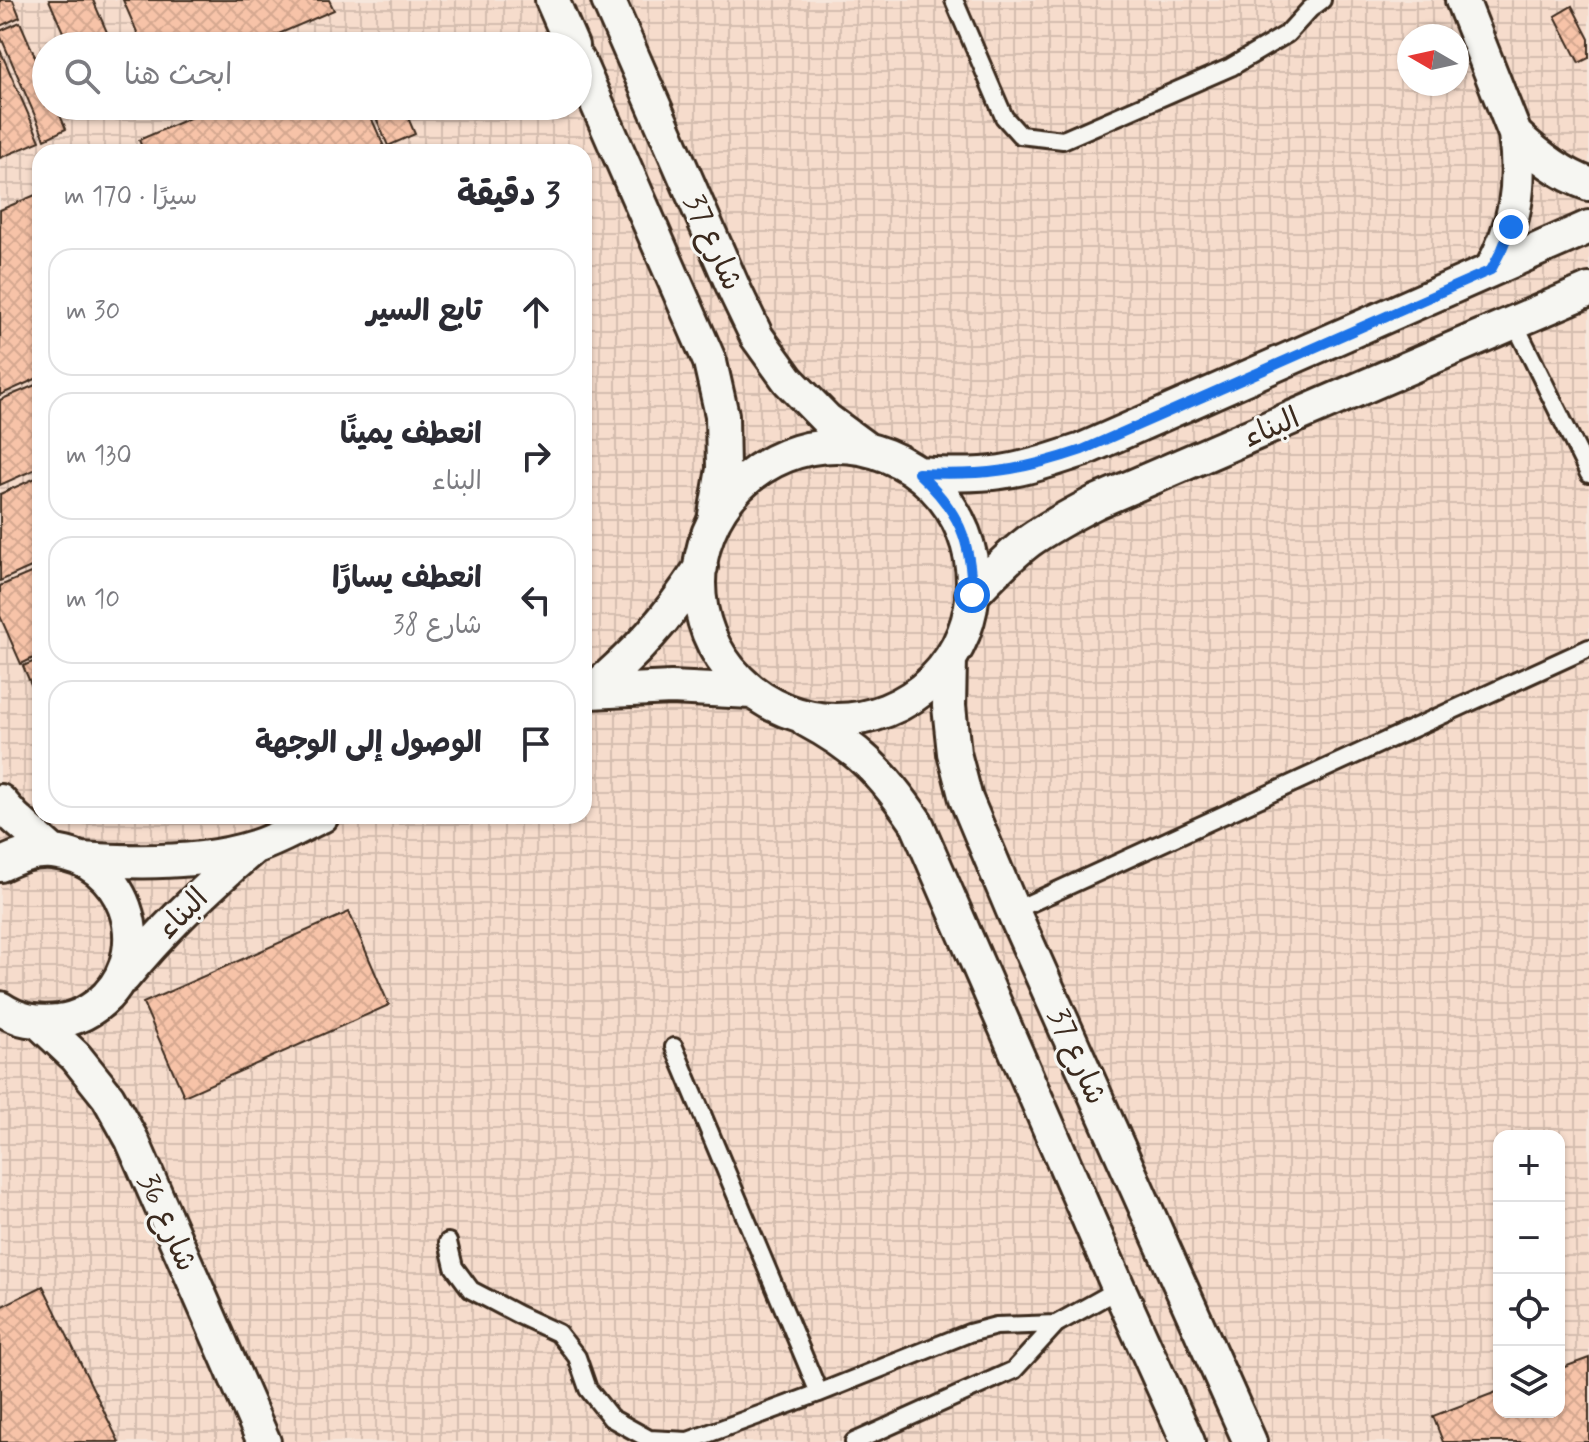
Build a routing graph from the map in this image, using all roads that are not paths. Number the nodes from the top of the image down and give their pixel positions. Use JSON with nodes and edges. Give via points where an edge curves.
{"nodes":[{"id":1,"x":552,"y":0,"type":"edge"},
{"id":2,"x":608,"y":0,"type":"edge"},
{"id":3,"x":954,"y":0,"type":"edge"},
{"id":4,"x":1322,"y":0,"type":"edge"},
{"id":5,"x":1462,"y":0,"type":"edge"},
{"id":6,"x":566,"y":32,"type":"edge"},
{"id":7,"x":592,"y":92,"type":"edge"},
{"id":8,"x":1515,"y":134,"type":"junction"},
{"id":9,"x":1589,"y":184,"type":"edge"},
{"id":10,"x":1589,"y":227,"type":"edge"},
{"id":11,"x":1491,"y":270,"type":"junction"},
{"id":12,"x":1589,"y":290,"type":"edge"},
{"id":13,"x":1514,"y":322,"type":"junction"},
{"id":14,"x":868,"y":450,"type":"junction"},
{"id":15,"x":918,"y":473,"type":"junction"},
{"id":16,"x":1589,"y":474,"type":"edge"},
{"id":17,"x":714,"y":522,"type":"junction"},
{"id":18,"x":701,"y":567,"type":"junction"},
{"id":19,"x":972,"y":595,"type":"junction"},
{"id":20,"x":1589,"y":648,"type":"edge"},
{"id":21,"x":950,"y":659,"type":"junction"},
{"id":22,"x":592,"y":690,"type":"edge"},
{"id":23,"x":752,"y":692,"type":"junction"},
{"id":24,"x":592,"y":694,"type":"edge"},
{"id":25,"x":793,"y":714,"type":"junction"},
{"id":26,"x":0,"y":801,"type":"edge"},
{"id":27,"x":304,"y":824,"type":"edge"},
{"id":28,"x":254,"y":847,"type":"junction"},
{"id":29,"x":66,"y":855,"type":"junction"},
{"id":30,"x":0,"y":865,"type":"edge"},
{"id":31,"x":1013,"y":911,"type":"junction"},
{"id":32,"x":117,"y":985,"type":"junction"},
{"id":33,"x":13,"y":1016,"type":"edge"},
{"id":34,"x":674,"y":1047,"type":"dead end"},
{"id":35,"x":448,"y":1242,"type":"dead end"},
{"id":36,"x":1119,"y":1289,"type":"junction"},
{"id":37,"x":1056,"y":1324,"type":"junction"},
{"id":38,"x":819,"y":1393,"type":"junction"},
{"id":39,"x":264,"y":1442,"type":"edge"},
{"id":40,"x":854,"y":1442,"type":"edge"},
{"id":41,"x":1188,"y":1442,"type":"edge"},
{"id":42,"x":1250,"y":1442,"type":"edge"}],
"edges":[{"from":1,"to":6,"type":"street"},
{"from":2,"to":14,"type":"street","name":"شارع 37","via":[[757,337],[826,419]]},
{"from":3,"to":4,"type":"lane","via":[[1004,117],[1020,135],[1063,140],[1231,67],[1287,34]]},
{"from":5,"to":8,"type":"street"},
{"from":7,"to":17,"type":"street","name":"شارع 37","via":[[710,362],[722,415],[723,469]]},
{"from":8,"to":9,"type":"street","via":[[1534,153]]},
{"from":8,"to":11,"type":"street","via":[[1516,204]]},
{"from":10,"to":11,"type":"street","name":"البناء"},
{"from":11,"to":15,"type":"street","name":"البناء","via":[[1082,450],[1002,472]]},
{"from":12,"to":13,"type":"street","name":"البناء"},
{"from":13,"to":16,"type":"lane"},
{"from":13,"to":19,"type":"street","name":"البناء","via":[[1096,502],[1029,541]]},
{"from":14,"to":15,"type":"street"},
{"from":14,"to":17,"type":"street","via":[[816,448],[779,459],[746,480]]},
{"from":15,"to":19,"type":"street","via":[[955,515],[972,567]]},
{"from":17,"to":18,"type":"street"},
{"from":18,"to":22,"type":"street","via":[[652,635]]},
{"from":18,"to":23,"type":"street","via":[[703,614],[710,636]]},
{"from":19,"to":21,"type":"street","via":[[969,617]]},
{"from":20,"to":31,"type":"lane"},
{"from":21,"to":25,"type":"street","via":[[915,695],[869,717],[843,720]]},
{"from":21,"to":31,"type":"street","name":"شارع 37","via":[[954,753],[966,799]]},
{"from":23,"to":24,"type":"street","via":[[671,688]]},
{"from":23,"to":25,"type":"street"},
{"from":25,"to":36,"type":"street","name":"شارع 37","via":[[864,757],[916,822]]},
{"from":26,"to":29,"type":"street"},
{"from":27,"to":28,"type":"street","name":"البناء"},
{"from":28,"to":29,"type":"street","name":"البناء","via":[[168,861]]},
{"from":28,"to":32,"type":"street","name":"البناء","via":[[181,912]]},
{"from":29,"to":30,"type":"street","name":"البناء","via":[[22,855]]},
{"from":29,"to":32,"type":"street","via":[[105,875],[123,900],[131,928],[129,958]]},
{"from":31,"to":42,"type":"street","name":"شارع 37"},
{"from":32,"to":33,"type":"street","name":"البناء","via":[[96,1007],[69,1020]]},
{"from":33,"to":39,"type":"street","name":"شارع 36","via":[[76,1057],[108,1097],[132,1140]]},
{"from":34,"to":38,"type":"lane"},
{"from":35,"to":38,"type":"lane","via":[[454,1267],[471,1290],[558,1333],[577,1357],[588,1389],[611,1418],[649,1439],[688,1441]]},
{"from":36,"to":37,"type":"lane"},
{"from":36,"to":41,"type":"street","name":"شارع 37"},
{"from":37,"to":38,"type":"lane","via":[[996,1326],[969,1333]]},
{"from":37,"to":40,"type":"lane","via":[[1014,1370]]}]}
